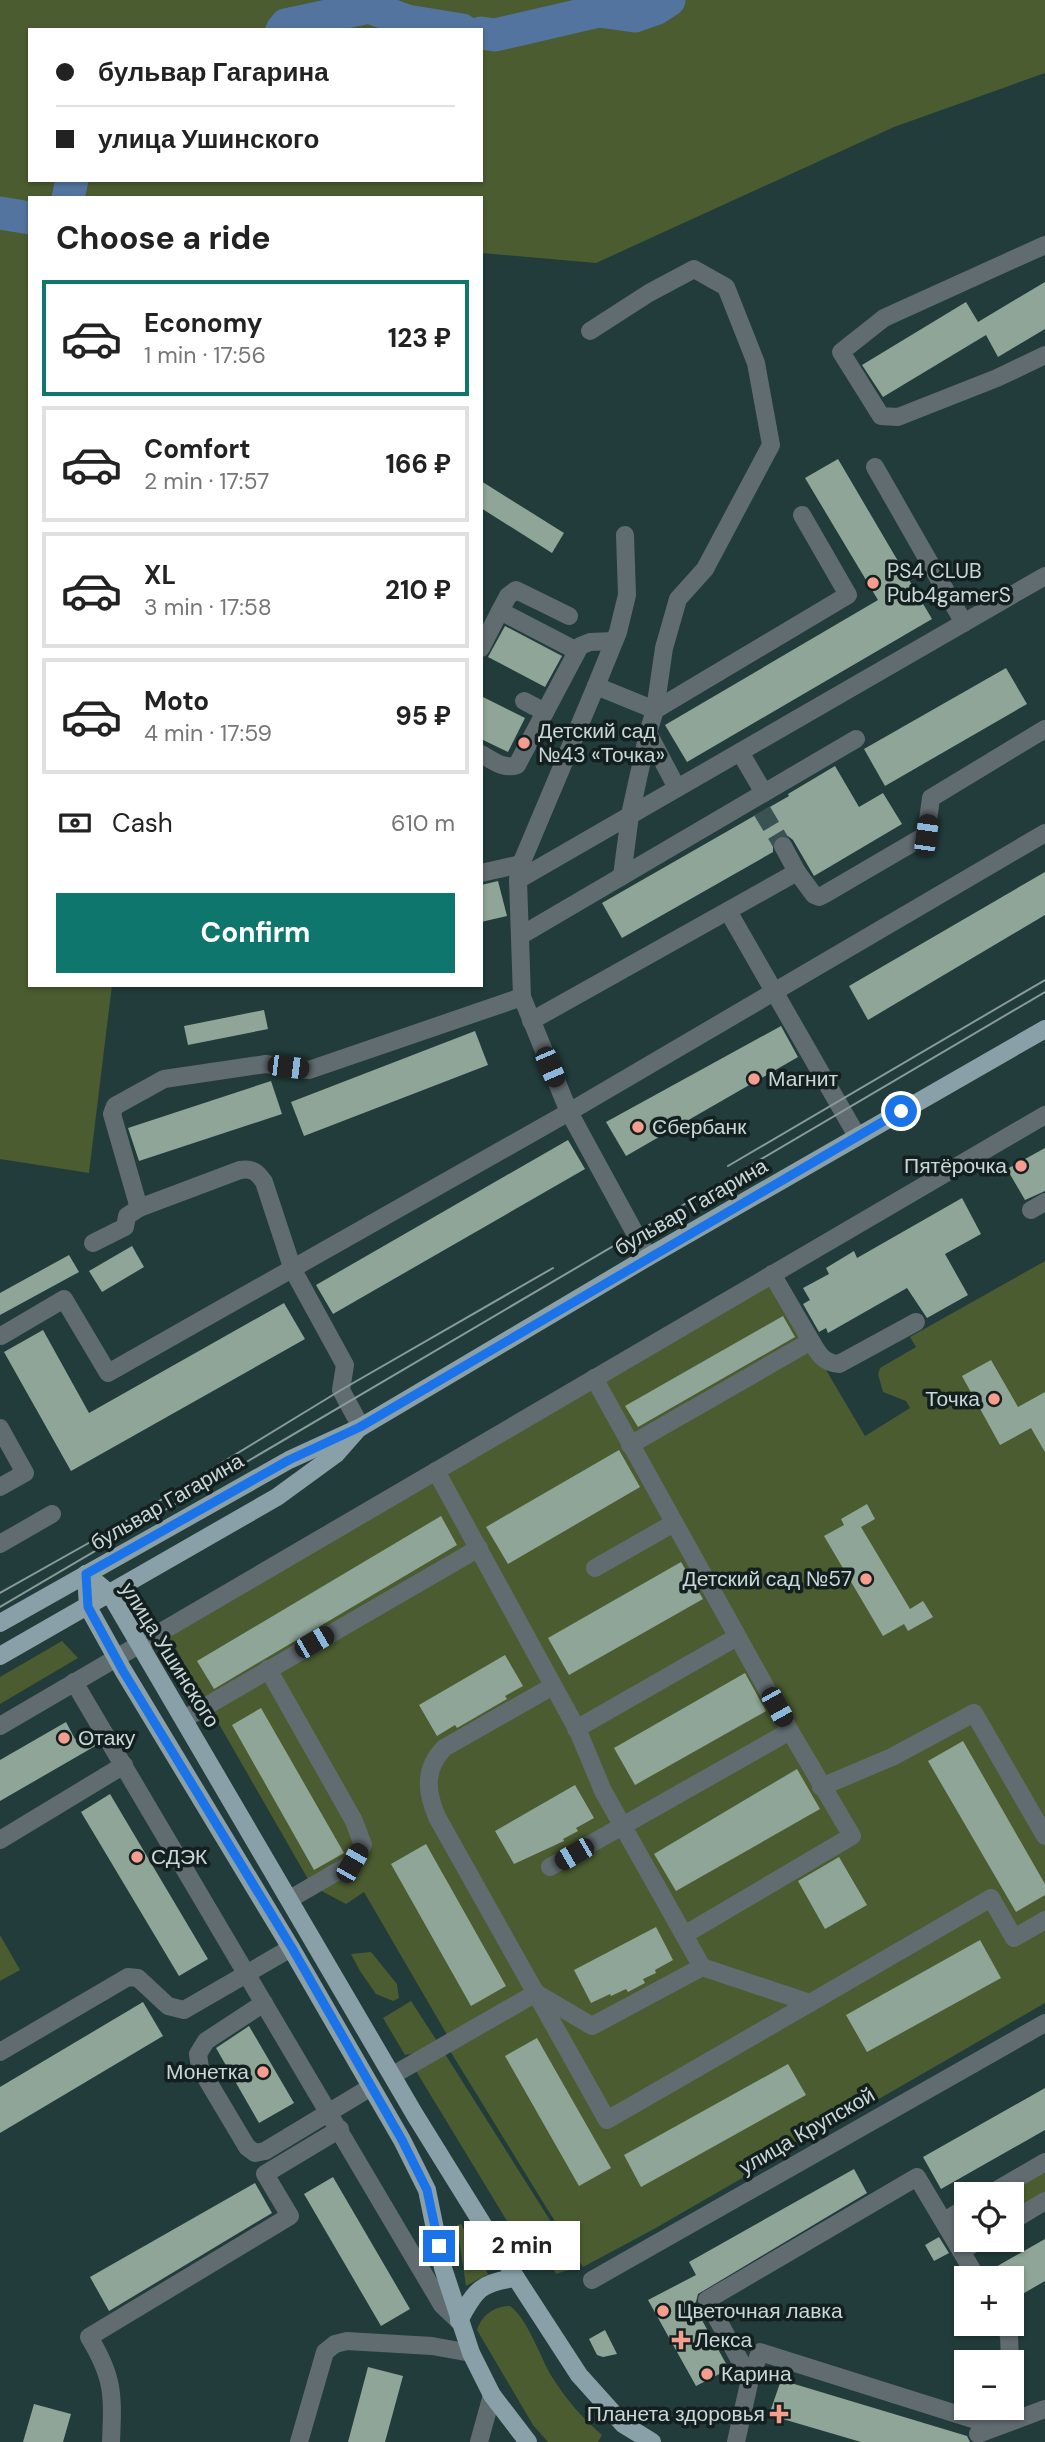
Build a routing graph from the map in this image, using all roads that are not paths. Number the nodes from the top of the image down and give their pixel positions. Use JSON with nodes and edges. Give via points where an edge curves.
{"nodes":[{"id":1,"x":1045,"y":245,"type":"edge"},
{"id":2,"x":590,"y":331,"type":"dead end"},
{"id":3,"x":1045,"y":355,"type":"edge"},
{"id":4,"x":875,"y":467,"type":"dead end"},
{"id":5,"x":802,"y":515,"type":"dead end"},
{"id":6,"x":625,"y":534,"type":"dead end"},
{"id":7,"x":1045,"y":576,"type":"edge"},
{"id":8,"x":500,"y":611,"type":"junction"},
{"id":9,"x":569,"y":616,"type":"dead end"},
{"id":10,"x":964,"y":623,"type":"junction"},
{"id":11,"x":614,"y":641,"type":"junction"},
{"id":12,"x":483,"y":644,"type":"edge"},
{"id":13,"x":577,"y":651,"type":"junction"},
{"id":14,"x":596,"y":686,"type":"junction"},
{"id":15,"x":524,"y":701,"type":"dead end"},
{"id":16,"x":655,"y":710,"type":"junction"},
{"id":17,"x":545,"y":712,"type":"junction"},
{"id":18,"x":1045,"y":729,"type":"edge"},
{"id":19,"x":648,"y":733,"type":"junction"},
{"id":20,"x":856,"y":739,"type":"dead end"},
{"id":21,"x":740,"y":752,"type":"junction"},
{"id":22,"x":483,"y":755,"type":"edge"},
{"id":23,"x":677,"y":788,"type":"junction"},
{"id":24,"x":760,"y":801,"type":"junction"},
{"id":25,"x":630,"y":815,"type":"junction"},
{"id":26,"x":1045,"y":833,"type":"edge"},
{"id":27,"x":783,"y":846,"type":"tunnel mouth"},
{"id":28,"x":520,"y":872,"type":"junction"},
{"id":29,"x":797,"y":872,"type":"junction"},
{"id":30,"x":483,"y":873,"type":"edge"},
{"id":31,"x":622,"y":876,"type":"junction"},
{"id":32,"x":728,"y":911,"type":"junction"},
{"id":33,"x":520,"y":936,"type":"junction"},
{"id":34,"x":774,"y":992,"type":"junction"},
{"id":35,"x":522,"y":997,"type":"junction"},
{"id":36,"x":531,"y":1021,"type":"junction"},
{"id":37,"x":1045,"y":1029,"type":"edge"},
{"id":38,"x":569,"y":1112,"type":"junction"},
{"id":39,"x":1045,"y":1115,"type":"edge"},
{"id":40,"x":857,"y":1136,"type":"junction"},
{"id":41,"x":139,"y":1208,"type":"junction"},
{"id":42,"x":93,"y":1243,"type":"dead end"},
{"id":43,"x":648,"y":1257,"type":"junction"},
{"id":44,"x":293,"y":1270,"type":"junction"},
{"id":45,"x":772,"y":1274,"type":"junction"},
{"id":46,"x":916,"y":1322,"type":"dead end"},
{"id":47,"x":1,"y":1336,"type":"edge"},
{"id":48,"x":811,"y":1341,"type":"junction"},
{"id":49,"x":594,"y":1378,"type":"junction"},
{"id":50,"x":360,"y":1427,"type":"junction"},
{"id":51,"x":0,"y":1428,"type":"edge"},
{"id":52,"x":630,"y":1445,"type":"junction"},
{"id":53,"x":436,"y":1471,"type":"junction"},
{"id":54,"x":0,"y":1487,"type":"edge"},
{"id":55,"x":52,"y":1514,"type":"dead end"},
{"id":56,"x":674,"y":1523,"type":"junction"},
{"id":57,"x":0,"y":1544,"type":"edge"},
{"id":58,"x":479,"y":1548,"type":"junction"},
{"id":59,"x":595,"y":1567,"type":"dead end"},
{"id":60,"x":86,"y":1574,"type":"junction"},
{"id":61,"x":110,"y":1594,"type":"junction"},
{"id":62,"x":88,"y":1607,"type":"junction"},
{"id":63,"x":0,"y":1623,"type":"edge"},
{"id":64,"x":737,"y":1637,"type":"junction"},
{"id":65,"x":139,"y":1645,"type":"junction"},
{"id":66,"x":0,"y":1656,"type":"edge"},
{"id":67,"x":117,"y":1658,"type":"junction"},
{"id":68,"x":268,"y":1669,"type":"junction"},
{"id":69,"x":74,"y":1682,"type":"junction"},
{"id":70,"x":553,"y":1686,"type":"junction"},
{"id":71,"x":184,"y":1719,"type":"junction"},
{"id":72,"x":0,"y":1726,"type":"edge"},
{"id":73,"x":576,"y":1729,"type":"junction"},
{"id":74,"x":790,"y":1731,"type":"junction"},
{"id":75,"x":124,"y":1765,"type":"junction"},
{"id":76,"x":821,"y":1787,"type":"junction"},
{"id":77,"x":623,"y":1826,"type":"junction"},
{"id":78,"x":1045,"y":1836,"type":"edge"},
{"id":79,"x":0,"y":1840,"type":"edge"},
{"id":80,"x":550,"y":1867,"type":"dead end"},
{"id":81,"x":290,"y":1899,"type":"junction"},
{"id":82,"x":1045,"y":1920,"type":"edge"},
{"id":83,"x":684,"y":1935,"type":"junction"},
{"id":84,"x":311,"y":1936,"type":"junction"},
{"id":85,"x":292,"y":1948,"type":"junction"},
{"id":86,"x":702,"y":1967,"type":"junction"},
{"id":87,"x":247,"y":1974,"type":"junction"},
{"id":88,"x":536,"y":1993,"type":"junction"},
{"id":89,"x":264,"y":2003,"type":"junction"},
{"id":90,"x":810,"y":2003,"type":"junction"},
{"id":91,"x":1045,"y":2023,"type":"edge"},
{"id":92,"x":0,"y":2052,"type":"edge"},
{"id":93,"x":393,"y":2075,"type":"junction"},
{"id":94,"x":371,"y":2087,"type":"junction"},
{"id":95,"x":330,"y":2111,"type":"junction"},
{"id":96,"x":340,"y":2129,"type":"junction"},
{"id":97,"x":1045,"y":2162,"type":"edge"},
{"id":98,"x":1011,"y":2182,"type":"edge"},
{"id":99,"x":1045,"y":2202,"type":"edge"},
{"id":100,"x":1024,"y":2214,"type":"edge"},
{"id":101,"x":954,"y":2215,"type":"edge"},
{"id":102,"x":944,"y":2221,"type":"junction"},
{"id":103,"x":954,"y":2239,"type":"edge"},
{"id":104,"x":516,"y":2278,"type":"junction"},
{"id":105,"x":592,"y":2280,"type":"dead end"},
{"id":106,"x":459,"y":2321,"type":"junction"},
{"id":107,"x":471,"y":2353,"type":"junction"},
{"id":108,"x":750,"y":2379,"type":"junction"},
{"id":109,"x":492,"y":2395,"type":"junction"},
{"id":110,"x":1045,"y":2409,"type":"edge"},
{"id":111,"x":981,"y":2427,"type":"edge"},
{"id":112,"x":111,"y":2442,"type":"edge"},
{"id":113,"x":299,"y":2442,"type":"edge"},
{"id":114,"x":479,"y":2442,"type":"edge"},
{"id":115,"x":528,"y":2442,"type":"edge"},
{"id":116,"x":652,"y":2442,"type":"edge"},
{"id":117,"x":736,"y":2442,"type":"edge"}],
"edges":[{"from":1,"to":3,"type":"street","via":[[884,317],[841,352],[881,416],[898,417]]},
{"from":2,"to":16,"type":"street","via":[[695,269],[726,287],[756,363],[771,445],[705,569],[678,599],[664,648]]},
{"from":4,"to":10,"type":"street"},
{"from":5,"to":16,"type":"street","via":[[848,595]]},
{"from":6,"to":11,"type":"street","via":[[627,595]]},
{"from":7,"to":10,"type":"street"},
{"from":8,"to":9,"type":"street","via":[[516,590]]},
{"from":8,"to":12,"type":"street"},
{"from":8,"to":13,"type":"street"},
{"from":10,"to":21,"type":"street"},
{"from":11,"to":13,"type":"street","via":[[585,643]]},
{"from":11,"to":14,"type":"street"},
{"from":13,"to":17,"type":"street"},
{"from":14,"to":16,"type":"street"},
{"from":14,"to":28,"type":"street"},
{"from":15,"to":17,"type":"street"},
{"from":16,"to":19,"type":"street"},
{"from":17,"to":22,"type":"street","via":[[517,765],[510,768]]},
{"from":18,"to":29,"type":"street","via":[[931,798],[926,835],[825,894],[814,895]]},
{"from":19,"to":23,"type":"street"},
{"from":19,"to":25,"type":"street"},
{"from":20,"to":24,"type":"street"},
{"from":21,"to":23,"type":"street"},
{"from":21,"to":24,"type":"street"},
{"from":23,"to":25,"type":"street"},
{"from":24,"to":31,"type":"street"},
{"from":25,"to":28,"type":"street"},
{"from":25,"to":31,"type":"street"},
{"from":26,"to":34,"type":"street"},
{"from":27,"to":29,"type":"street"},
{"from":28,"to":30,"type":"street"},
{"from":28,"to":33,"type":"street"},
{"from":29,"to":32,"type":"street"},
{"from":31,"to":33,"type":"street"},
{"from":32,"to":34,"type":"street"},
{"from":32,"to":36,"type":"street"},
{"from":33,"to":35,"type":"street"},
{"from":34,"to":38,"type":"street"},
{"from":34,"to":40,"type":"street"},
{"from":35,"to":36,"type":"street"},
{"from":35,"to":41,"type":"street","via":[[309,1070],[266,1064],[164,1079],[125,1100],[112,1114]]},
{"from":36,"to":38,"type":"street"},
{"from":37,"to":40,"type":"main road","name":"бульвар Гагарина"},
{"from":38,"to":43,"type":"street"},
{"from":38,"to":44,"type":"street"},
{"from":39,"to":45,"type":"street"},
{"from":40,"to":43,"type":"main road","name":"бульвар Гагарина"},
{"from":41,"to":42,"type":"street","via":[[127,1216],[125,1227]]},
{"from":41,"to":44,"type":"street","via":[[249,1168],[264,1182]]},
{"from":43,"to":50,"type":"main road","name":"бульвар Гагарина"},
{"from":44,"to":47,"type":"street","via":[[108,1373],[64,1299]]},
{"from":44,"to":50,"type":"street","via":[[345,1365],[341,1390]]},
{"from":45,"to":48,"type":"street"},
{"from":45,"to":49,"type":"street"},
{"from":46,"to":48,"type":"street","via":[[839,1364],[825,1360]]},
{"from":48,"to":52,"type":"street"},
{"from":49,"to":52,"type":"street"},
{"from":49,"to":53,"type":"street"},
{"from":50,"to":60,"type":"main road","name":"бульвар Гагарина","via":[[289,1460]]},
{"from":50,"to":61,"type":"main road","name":"бульвар Гагарина","via":[[337,1454],[308,1477]]},
{"from":51,"to":54,"type":"street","via":[[25,1473]]},
{"from":52,"to":56,"type":"street"},
{"from":53,"to":58,"type":"street"},
{"from":53,"to":65,"type":"street"},
{"from":55,"to":57,"type":"street"},
{"from":56,"to":59,"type":"street"},
{"from":56,"to":64,"type":"street"},
{"from":58,"to":68,"type":"street"},
{"from":58,"to":70,"type":"street"},
{"from":60,"to":61,"type":"main road","name":"улица Ушинского"},
{"from":60,"to":62,"type":"main road","name":"улица Ушинского"},
{"from":60,"to":63,"type":"main road","name":"бульвар Гагарина"},
{"from":61,"to":62,"type":"main road","name":"бульвар Гагарина"},
{"from":61,"to":65,"type":"main road","name":"улица Ушинского"},
{"from":62,"to":66,"type":"main road","name":"бульвар Гагарина"},
{"from":62,"to":67,"type":"main road","name":"улица Ушинского"},
{"from":64,"to":73,"type":"street"},
{"from":64,"to":74,"type":"street"},
{"from":65,"to":67,"type":"street"},
{"from":65,"to":71,"type":"main road","name":"улица Ушинского"},
{"from":67,"to":69,"type":"street"},
{"from":67,"to":85,"type":"main road","name":"улица Ушинского"},
{"from":68,"to":71,"type":"street"},
{"from":68,"to":81,"type":"street","via":[[363,1845],[352,1863]]},
{"from":69,"to":72,"type":"street"},
{"from":69,"to":75,"type":"street"},
{"from":70,"to":73,"type":"street"},
{"from":70,"to":88,"type":"street","via":[[444,1748],[434,1758],[428,1778],[429,1799],[437,1817]]},
{"from":71,"to":81,"type":"main road","name":"улица Ушинского"},
{"from":73,"to":77,"type":"street"},
{"from":74,"to":76,"type":"street"},
{"from":74,"to":77,"type":"street"},
{"from":75,"to":79,"type":"street"},
{"from":75,"to":87,"type":"street"},
{"from":76,"to":78,"type":"street","via":[[892,1757],[974,1713]]},
{"from":76,"to":83,"type":"street","via":[[852,1836]]},
{"from":77,"to":80,"type":"street"},
{"from":77,"to":83,"type":"street"},
{"from":81,"to":84,"type":"main road","name":"улица Ушинского"},
{"from":82,"to":90,"type":"street","via":[[1014,1938],[991,1898]]},
{"from":83,"to":86,"type":"street"},
{"from":84,"to":85,"type":"main road"},
{"from":84,"to":93,"type":"main road","name":"улица Ушинского"},
{"from":85,"to":87,"type":"street"},
{"from":85,"to":94,"type":"main road","name":"улица Ушинского"},
{"from":86,"to":88,"type":"street","via":[[592,2026]]},
{"from":86,"to":90,"type":"street"},
{"from":87,"to":89,"type":"street"},
{"from":87,"to":92,"type":"street","via":[[184,2010],[167,2006],[138,1978],[128,1977]]},
{"from":88,"to":90,"type":"street","via":[[607,2120]]},
{"from":88,"to":93,"type":"street"},
{"from":89,"to":95,"type":"street"},
{"from":89,"to":95,"type":"street","via":[[206,2041],[198,2054],[200,2068],[247,2147],[255,2153],[265,2151]]},
{"from":91,"to":105,"type":"street","name":"улица Крупской"},
{"from":93,"to":94,"type":"main road"},
{"from":93,"to":104,"type":"main road","name":"улица Ушинского"},
{"from":94,"to":95,"type":"street"},
{"from":94,"to":106,"type":"main road","name":"улица Ушинского","via":[[427,2190]]},
{"from":95,"to":96,"type":"street"},
{"from":96,"to":106,"type":"street","via":[[442,2305]]},
{"from":96,"to":112,"type":"street","via":[[265,2174],[290,2216],[89,2337],[110,2381]]},
{"from":97,"to":98,"type":"street"},
{"from":99,"to":100,"type":"street"},
{"from":101,"to":102,"type":"street"},
{"from":102,"to":103,"type":"street"},
{"from":102,"to":108,"type":"street","via":[[917,2177],[707,2300]]},
{"from":104,"to":106,"type":"main road","via":[[481,2287]]},
{"from":104,"to":116,"type":"main road","name":"улица Ушинского","via":[[579,2375],[623,2424]]},
{"from":106,"to":107,"type":"main road","name":"улица Ушинского"},
{"from":107,"to":109,"type":"main road","name":"улица Ушинского"},
{"from":107,"to":113,"type":"street","via":[[432,2346],[335,2344],[325,2352]]},
{"from":108,"to":111,"type":"street","via":[[760,2352]]},
{"from":108,"to":117,"type":"street"},
{"from":109,"to":114,"type":"street"},
{"from":109,"to":115,"type":"main road","name":"улица Ушинского"},
{"from":110,"to":111,"type":"street"}]}
